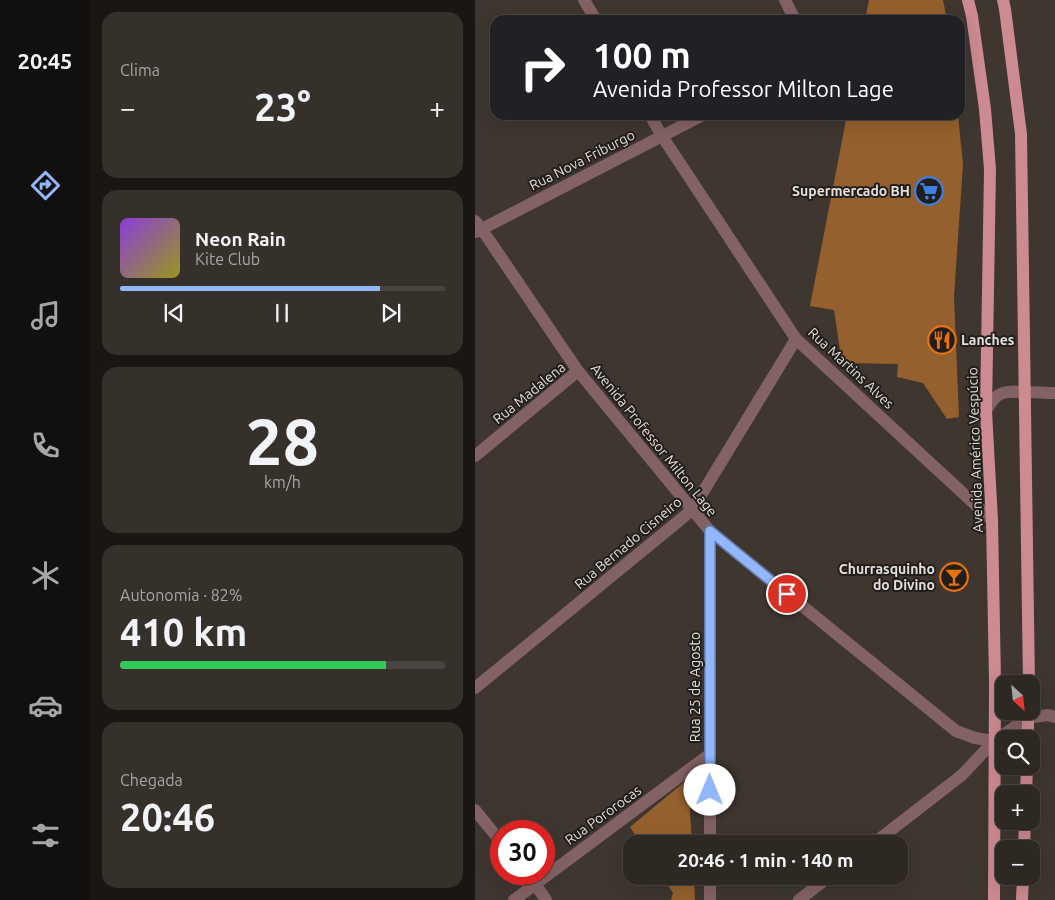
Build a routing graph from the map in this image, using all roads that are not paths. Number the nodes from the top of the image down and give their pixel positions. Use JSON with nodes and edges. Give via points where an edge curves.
{"nodes":[{"id":1,"x":584,"y":0,"type":"edge"},
{"id":2,"x":785,"y":0,"type":"edge"},
{"id":3,"x":968,"y":0,"type":"edge"},
{"id":4,"x":1003,"y":0,"type":"edge"},
{"id":5,"x":592,"y":15,"type":"edge"},
{"id":6,"x":792,"y":15,"type":"edge"},
{"id":7,"x":653,"y":120,"type":"edge"},
{"id":8,"x":693,"y":120,"type":"edge"},
{"id":9,"x":662,"y":136,"type":"junction"},
{"id":10,"x":475,"y":212,"type":"edge"},
{"id":11,"x":477,"y":227,"type":"edge"},
{"id":12,"x":796,"y":339,"type":"junction"},
{"id":13,"x":578,"y":371,"type":"junction"},
{"id":14,"x":1023,"y":392,"type":"junction"},
{"id":15,"x":1055,"y":393,"type":"edge"},
{"id":16,"x":986,"y":411,"type":"junction"},
{"id":17,"x":475,"y":456,"type":"edge"},
{"id":18,"x":692,"y":510,"type":"junction"},
{"id":19,"x":992,"y":520,"type":"junction"},
{"id":20,"x":710,"y":531,"type":"junction"},
{"id":21,"x":1029,"y":675,"type":"edge"},
{"id":22,"x":475,"y":688,"type":"edge"},
{"id":23,"x":1040,"y":715,"type":"edge"},
{"id":24,"x":1055,"y":717,"type":"edge"},
{"id":25,"x":1021,"y":720,"type":"edge"},
{"id":26,"x":1008,"y":730,"type":"edge"},
{"id":27,"x":995,"y":741,"type":"junction"},
{"id":28,"x":710,"y":754,"type":"junction"},
{"id":29,"x":475,"y":810,"type":"edge"},
{"id":30,"x":490,"y":828,"type":"edge"},
{"id":31,"x":710,"y":835,"type":"edge"},
{"id":32,"x":885,"y":835,"type":"edge"},
{"id":33,"x":555,"y":862,"type":"edge"},
{"id":34,"x":526,"y":885,"type":"edge"},
{"id":35,"x":536,"y":885,"type":"edge"},
{"id":36,"x":710,"y":885,"type":"edge"},
{"id":37,"x":818,"y":885,"type":"edge"},
{"id":38,"x":1023,"y":885,"type":"edge"},
{"id":39,"x":514,"y":900,"type":"edge"},
{"id":40,"x":546,"y":900,"type":"edge"},
{"id":41,"x":710,"y":900,"type":"edge"},
{"id":42,"x":799,"y":900,"type":"edge"},
{"id":43,"x":994,"y":900,"type":"edge"},
{"id":44,"x":1022,"y":900,"type":"edge"}],
"edges":[{"from":1,"to":5,"type":"street"},
{"from":2,"to":6,"type":"street"},
{"from":3,"to":16,"type":"main road","name":"Avenida Américo Vespúcio","via":[[991,169]]},
{"from":4,"to":14,"type":"main road","via":[[1021,134]]},
{"from":7,"to":9,"type":"street","name":"Rua Martins Alves"},
{"from":8,"to":9,"type":"street","name":"Rua Nova Friburgo"},
{"from":9,"to":11,"type":"street","name":"Rua Nova Friburgo"},
{"from":9,"to":12,"type":"street","name":"Rua Martins Alves"},
{"from":10,"to":11,"type":"street","name":"Avenida Professor Milton Lage"},
{"from":11,"to":13,"type":"street","name":"Avenida Professor Milton Lage"},
{"from":12,"to":18,"type":"street","name":"Rua Bernado Cisneiro"},
{"from":12,"to":19,"type":"street","name":"Rua Martins Alves"},
{"from":13,"to":17,"type":"street","name":"Rua Madalena"},
{"from":13,"to":18,"type":"street","name":"Avenida Professor Milton Lage"},
{"from":14,"to":15,"type":"street"},
{"from":14,"to":16,"type":"street","via":[[1010,390],[1000,394]]},
{"from":14,"to":21,"type":"main road"},
{"from":16,"to":19,"type":"main road","name":"Avenida Américo Vespúcio"},
{"from":18,"to":20,"type":"street","name":"Avenida Professor Milton Lage"},
{"from":18,"to":22,"type":"street","name":"Rua Bernado Cisneiro"},
{"from":19,"to":27,"type":"main road","name":"Avenida Américo Vespúcio"},
{"from":20,"to":27,"type":"street","name":"Avenida Professor Milton Lage","via":[[956,731]]},
{"from":20,"to":28,"type":"street","name":"Rua 25 de Agosto"},
{"from":23,"to":24,"type":"street"},
{"from":25,"to":26,"type":"street"},
{"from":27,"to":32,"type":"street","via":[[962,776]]},
{"from":27,"to":43,"type":"main road","name":"Avenida Américo Vespúcio"},
{"from":28,"to":31,"type":"street","name":"Rua 25 de Agosto"},
{"from":28,"to":33,"type":"street","name":"Rua Pororocas"},
{"from":29,"to":30,"type":"street"},
{"from":34,"to":39,"type":"street","name":"Rua Pororocas"},
{"from":35,"to":40,"type":"street"},
{"from":36,"to":41,"type":"street"},
{"from":37,"to":42,"type":"street"},
{"from":38,"to":44,"type":"main road"}]}
